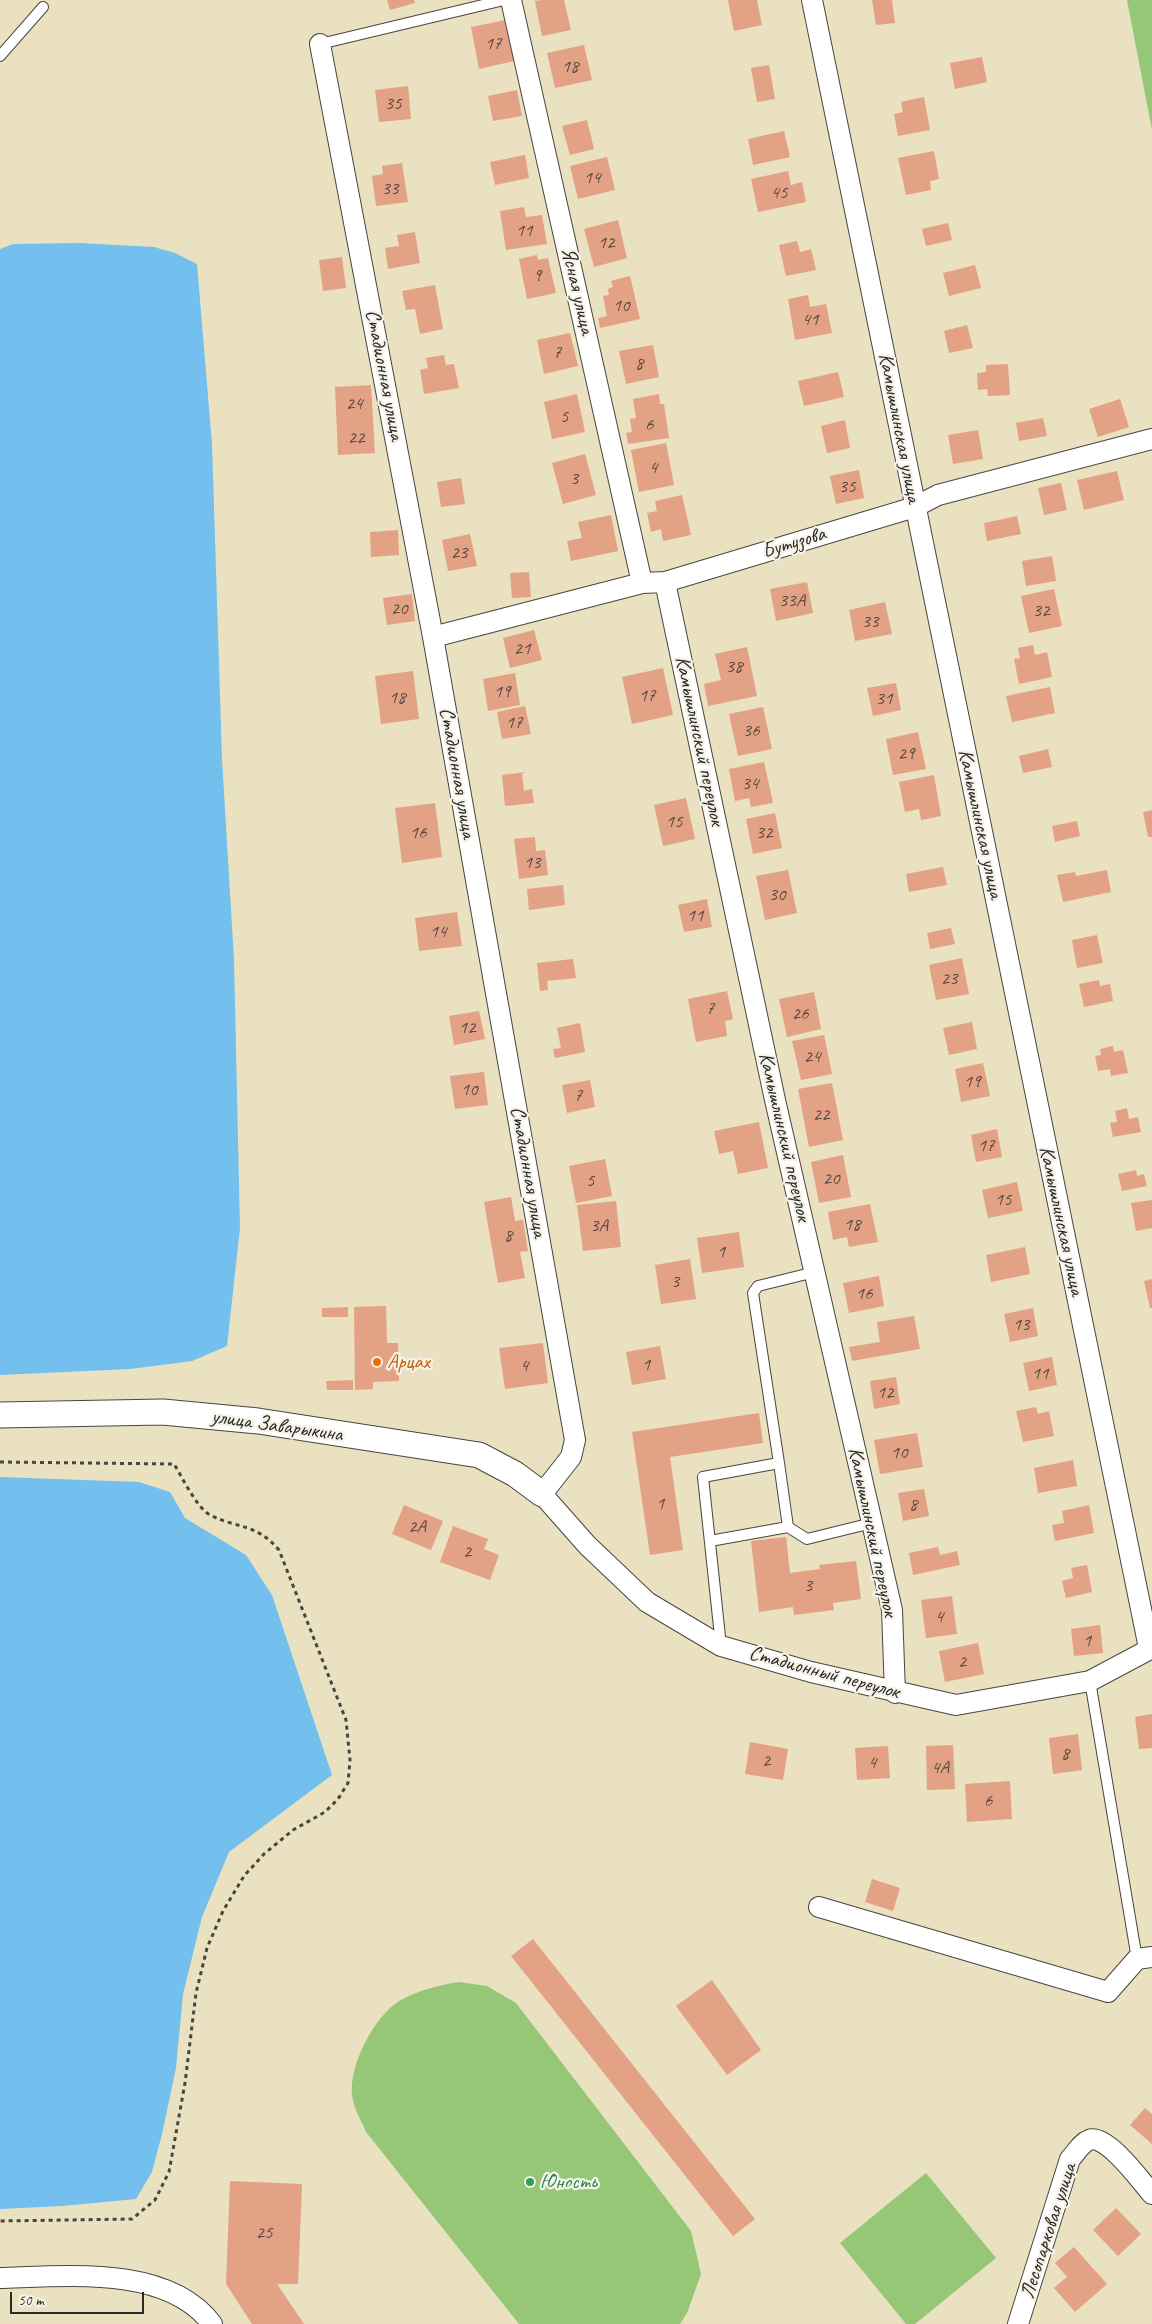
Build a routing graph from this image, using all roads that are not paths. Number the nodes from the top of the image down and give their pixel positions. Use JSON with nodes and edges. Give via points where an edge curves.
{"nodes":[{"id":1,"x":504,"y":0,"type":"edge"},
{"id":2,"x":511,"y":0,"type":"edge"},
{"id":3,"x":812,"y":0,"type":"edge"},
{"id":4,"x":43,"y":7,"type":"dead end"},
{"id":5,"x":320,"y":44,"type":"joint"},
{"id":6,"x":0,"y":56,"type":"edge"},
{"id":7,"x":1152,"y":439,"type":"edge"},
{"id":8,"x":915,"y":507,"type":"junction"},
{"id":9,"x":665,"y":582,"type":"junction"},
{"id":10,"x":642,"y":583,"type":"junction"},
{"id":11,"x":433,"y":637,"type":"junction"},
{"id":12,"x":815,"y":1272,"type":"junction"},
{"id":13,"x":0,"y":1415,"type":"edge"},
{"id":14,"x":779,"y":1463,"type":"junction"},
{"id":15,"x":542,"y":1494,"type":"junction"},
{"id":16,"x":872,"y":1523,"type":"junction"},
{"id":17,"x":788,"y":1527,"type":"junction"},
{"id":18,"x":710,"y":1541,"type":"junction"},
{"id":19,"x":721,"y":1646,"type":"junction"},
{"id":20,"x":1150,"y":1648,"type":"edge"},
{"id":21,"x":1090,"y":1681,"type":"junction"},
{"id":22,"x":895,"y":1692,"type":"junction"},
{"id":23,"x":819,"y":1907,"type":"dead end"},
{"id":24,"x":1145,"y":1958,"type":"edge"},
{"id":25,"x":1152,"y":2194,"type":"edge"},
{"id":26,"x":0,"y":2278,"type":"edge"},
{"id":27,"x":212,"y":2324,"type":"edge"},
{"id":28,"x":1018,"y":2324,"type":"edge"}],
"edges":[{"from":1,"to":5,"type":"lane"},
{"from":2,"to":10,"type":"street","name":"Ясная улица"},
{"from":3,"to":8,"type":"street","name":"Камышлинская улица"},
{"from":4,"to":6,"type":"lane"},
{"from":5,"to":11,"type":"street","name":"Стадионная улица"},
{"from":7,"to":8,"type":"street","name":"Бутузова","via":[[938,495]]},
{"from":8,"to":9,"type":"street","name":"Бутузова"},
{"from":8,"to":20,"type":"street","name":"Камышлинская улица"},
{"from":9,"to":10,"type":"street","name":"Бутузова"},
{"from":9,"to":12,"type":"street","name":"Камышлинский переулок"},
{"from":10,"to":11,"type":"street","name":"Бутузова"},
{"from":11,"to":15,"type":"street","name":"Стадионная улица","via":[[575,1440],[571,1457]]},
{"from":12,"to":14,"type":"lane","via":[[758,1286],[753,1292]]},
{"from":12,"to":16,"type":"street","name":"Камышлинский переулок"},
{"from":13,"to":15,"type":"street","name":"улица Заварыкина","via":[[163,1412],[258,1421],[480,1455],[515,1474]]},
{"from":14,"to":17,"type":"lane"},
{"from":14,"to":18,"type":"lane","via":[[703,1477]]},
{"from":15,"to":19,"type":"street","name":"Стадионный переулок","via":[[587,1545],[647,1602]]},
{"from":16,"to":17,"type":"lane","via":[[807,1539]]},
{"from":16,"to":22,"type":"street","name":"Камышлинский переулок","via":[[892,1610]]},
{"from":17,"to":18,"type":"lane"},
{"from":18,"to":19,"type":"lane"},
{"from":19,"to":22,"type":"street","name":"Стадионный переулок"},
{"from":20,"to":21,"type":"street","name":"Стадионный переулок"},
{"from":21,"to":22,"type":"street","name":"Стадионный переулок","via":[[956,1706]]},
{"from":21,"to":24,"type":"lane"},
{"from":23,"to":24,"type":"street","via":[[1108,1992]]},
{"from":25,"to":28,"type":"street","name":"Лесопарковая улица","via":[[1105,2143],[1091,2139],[1082,2145],[1070,2160]]},
{"from":26,"to":27,"type":"street","via":[[76,2275],[127,2280],[173,2291],[202,2311]]}]}
